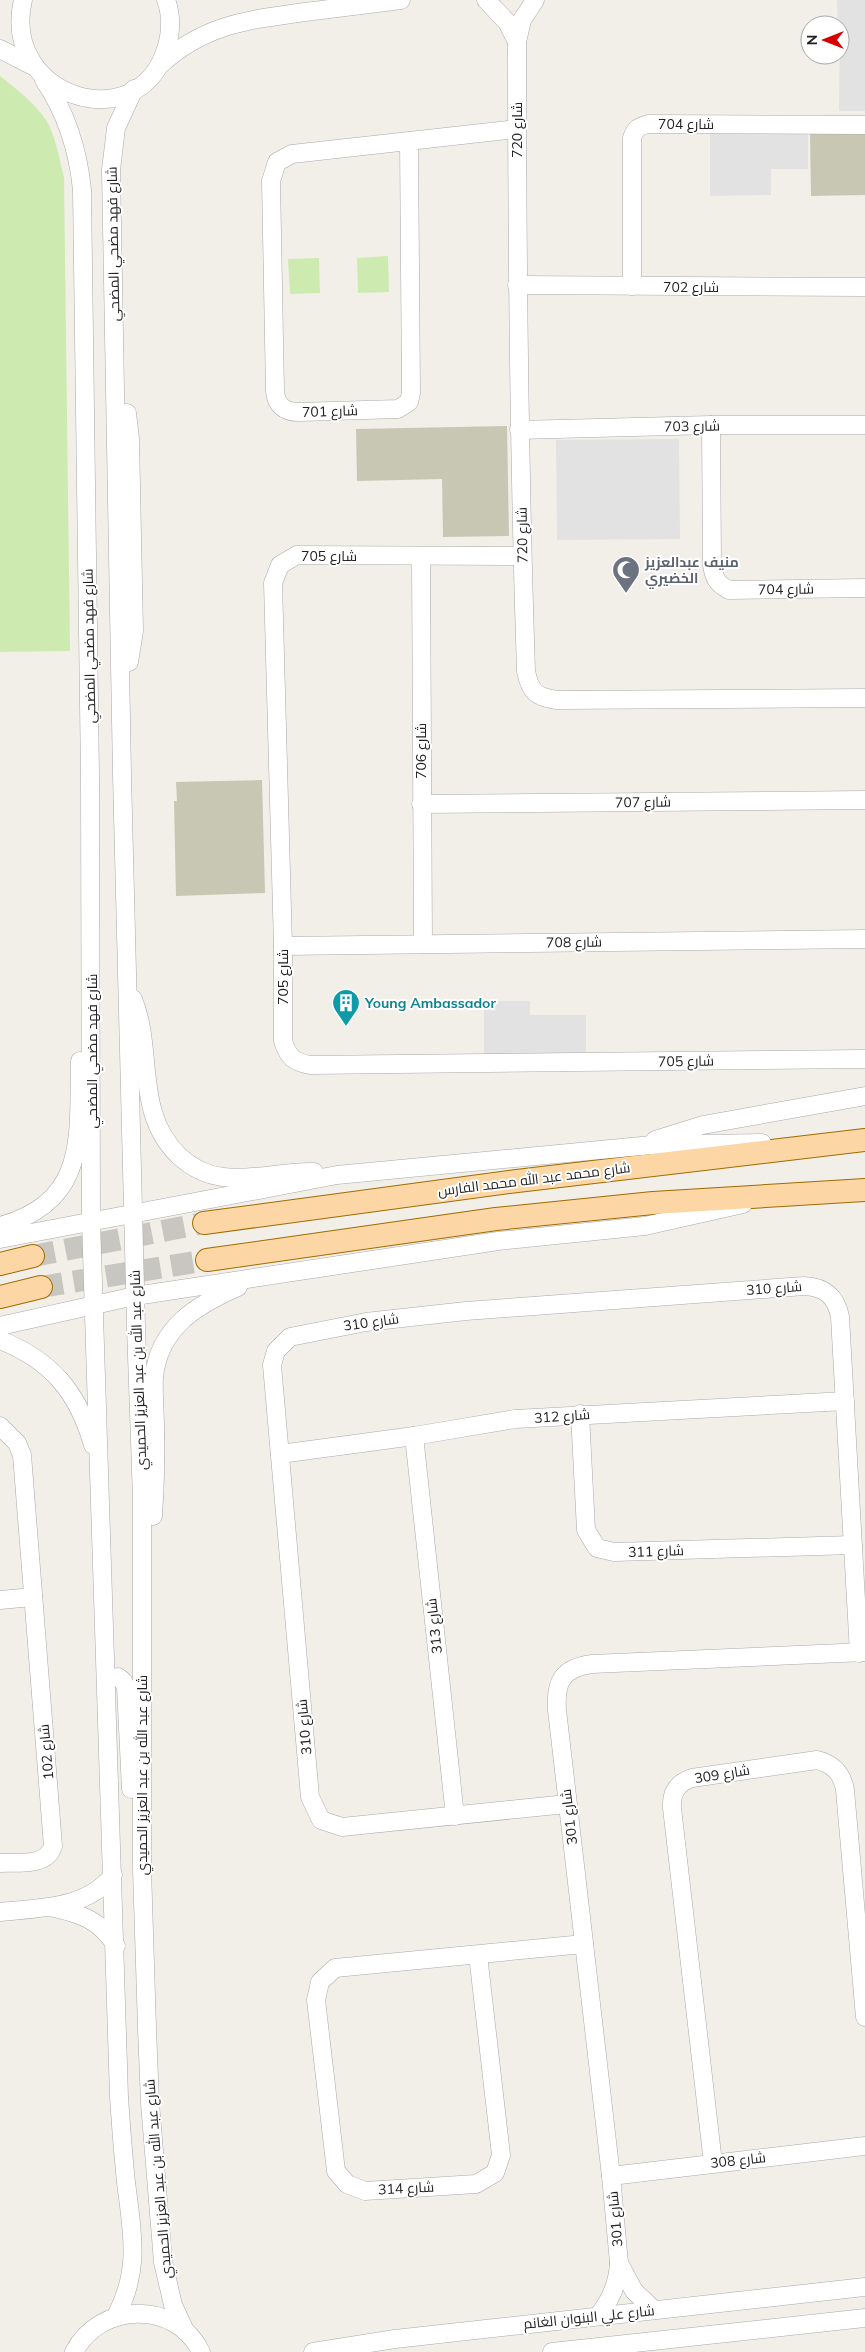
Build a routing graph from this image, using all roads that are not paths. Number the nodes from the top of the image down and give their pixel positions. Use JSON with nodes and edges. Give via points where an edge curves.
{"nodes":[{"id":1,"x":23,"y":0,"type":"edge"},
{"id":2,"x":166,"y":0,"type":"edge"},
{"id":3,"x":401,"y":0,"type":"edge"},
{"id":4,"x":486,"y":0,"type":"edge"},
{"id":5,"x":535,"y":0,"type":"edge"},
{"id":6,"x":300,"y":6,"type":"edge"},
{"id":7,"x":517,"y":42,"type":"junction"},
{"id":8,"x":0,"y":49,"type":"edge"},
{"id":9,"x":31,"y":65,"type":"junction"},
{"id":10,"x":156,"y":69,"type":"junction"},
{"id":11,"x":44,"y":80,"type":"junction"},
{"id":12,"x":134,"y":89,"type":"junction"},
{"id":13,"x":865,"y":125,"type":"edge"},
{"id":14,"x":517,"y":130,"type":"junction"},
{"id":15,"x":409,"y":141,"type":"junction"},
{"id":16,"x":83,"y":227,"type":"junction"},
{"id":17,"x":113,"y":231,"type":"junction"},
{"id":18,"x":517,"y":285,"type":"junction"},
{"id":19,"x":632,"y":286,"type":"junction"},
{"id":20,"x":865,"y":287,"type":"edge"},
{"id":21,"x":711,"y":425,"type":"junction"},
{"id":22,"x":865,"y":425,"type":"edge"},
{"id":23,"x":520,"y":430,"type":"junction"},
{"id":24,"x":522,"y":556,"type":"junction"},
{"id":25,"x":421,"y":557,"type":"junction"},
{"id":26,"x":865,"y":588,"type":"edge"},
{"id":27,"x":865,"y":698,"type":"edge"},
{"id":28,"x":865,"y":800,"type":"edge"},
{"id":29,"x":421,"y":804,"type":"junction"},
{"id":30,"x":92,"y":923,"type":"junction"},
{"id":31,"x":865,"y":939,"type":"edge"},
{"id":32,"x":423,"y":944,"type":"junction"},
{"id":33,"x":283,"y":946,"type":"junction"},
{"id":34,"x":127,"y":986,"type":"junction"},
{"id":35,"x":865,"y":1060,"type":"edge"},
{"id":36,"x":865,"y":1096,"type":"edge"},
{"id":37,"x":865,"y":1140,"type":"edge"},
{"id":38,"x":830,"y":1142,"type":"junction"},
{"id":39,"x":638,"y":1146,"type":"junction"},
{"id":40,"x":337,"y":1175,"type":"junction"},
{"id":41,"x":865,"y":1190,"type":"edge"},
{"id":42,"x":767,"y":1194,"type":"junction"},
{"id":43,"x":133,"y":1214,"type":"junction"},
{"id":44,"x":91,"y":1220,"type":"junction"},
{"id":45,"x":204,"y":1223,"type":"tunnel mouth"},
{"id":46,"x":0,"y":1226,"type":"edge"},
{"id":47,"x":0,"y":1239,"type":"edge"},
{"id":48,"x":33,"y":1256,"type":"tunnel mouth"},
{"id":49,"x":207,"y":1260,"type":"tunnel mouth"},
{"id":50,"x":0,"y":1264,"type":"edge"},
{"id":51,"x":258,"y":1278,"type":"junction"},
{"id":52,"x":41,"y":1287,"type":"tunnel mouth"},
{"id":53,"x":135,"y":1296,"type":"junction"},
{"id":54,"x":0,"y":1297,"type":"edge"},
{"id":55,"x":94,"y":1304,"type":"junction"},
{"id":56,"x":0,"y":1326,"type":"edge"},
{"id":57,"x":0,"y":1340,"type":"edge"},
{"id":58,"x":845,"y":1402,"type":"junction"},
{"id":59,"x":580,"y":1414,"type":"junction"},
{"id":60,"x":0,"y":1426,"type":"edge"},
{"id":61,"x":414,"y":1436,"type":"junction"},
{"id":62,"x":280,"y":1454,"type":"junction"},
{"id":63,"x":100,"y":1470,"type":"junction"},
{"id":64,"x":853,"y":1545,"type":"junction"},
{"id":65,"x":142,"y":1583,"type":"junction"},
{"id":66,"x":33,"y":1597,"type":"junction"},
{"id":67,"x":0,"y":1600,"type":"edge"},
{"id":68,"x":862,"y":1652,"type":"edge"},
{"id":69,"x":107,"y":1679,"type":"junction"},
{"id":70,"x":567,"y":1804,"type":"junction"},
{"id":71,"x":455,"y":1816,"type":"junction"},
{"id":72,"x":0,"y":1863,"type":"edge"},
{"id":73,"x":142,"y":1869,"type":"junction"},
{"id":74,"x":113,"y":1875,"type":"junction"},
{"id":75,"x":52,"y":1907,"type":"junction"},
{"id":76,"x":0,"y":1912,"type":"edge"},
{"id":77,"x":584,"y":1944,"type":"junction"},
{"id":78,"x":116,"y":1946,"type":"junction"},
{"id":79,"x":478,"y":1955,"type":"junction"},
{"id":80,"x":865,"y":2017,"type":"edge"},
{"id":81,"x":865,"y":2146,"type":"edge"},
{"id":82,"x":713,"y":2163,"type":"junction"},
{"id":83,"x":611,"y":2176,"type":"junction"},
{"id":84,"x":618,"y":2263,"type":"junction"},
{"id":85,"x":865,"y":2287,"type":"edge"},
{"id":86,"x":654,"y":2310,"type":"junction"},
{"id":87,"x":116,"y":2316,"type":"junction"},
{"id":88,"x":598,"y":2316,"type":"junction"},
{"id":89,"x":865,"y":2318,"type":"edge"},
{"id":90,"x":185,"y":2331,"type":"junction"},
{"id":91,"x":202,"y":2351,"type":"edge"},
{"id":92,"x":571,"y":2351,"type":"edge"},
{"id":93,"x":74,"y":2352,"type":"edge"},
{"id":94,"x":313,"y":2352,"type":"edge"},
{"id":95,"x":552,"y":2352,"type":"edge"}],
"edges":[{"from":1,"to":9,"type":"street","via":[[19,30]]},
{"from":2,"to":10,"type":"street","via":[[169,38]]},
{"from":3,"to":6,"type":"street"},
{"from":4,"to":7,"type":"street","name":"شارع 720","via":[[507,22]]},
{"from":5,"to":7,"type":"street","name":"شارع 720","via":[[522,20]]},
{"from":6,"to":10,"type":"street","via":[[224,26],[187,44]]},
{"from":7,"to":14,"type":"street","name":"شارع 720"},
{"from":8,"to":9,"type":"street"},
{"from":9,"to":11,"type":"street"},
{"from":10,"to":12,"type":"street"},
{"from":11,"to":12,"type":"street","via":[[77,98],[97,100],[116,97]]},
{"from":11,"to":16,"type":"street","name":"شارع فهد مضحي المضحي","via":[[64,114],[76,151]]},
{"from":12,"to":17,"type":"street","name":"شارع فهد مضحي المضحي","via":[[120,114],[113,142]]},
{"from":13,"to":19,"type":"street","name":"شارع 704","via":[[639,126],[632,138]]},
{"from":14,"to":15,"type":"street","name":"شارع 701"},
{"from":14,"to":18,"type":"street","name":"شارع 720"},
{"from":15,"to":15,"type":"street","name":"شارع 701","via":[[292,154],[277,162],[273,169],[275,391],[278,403],[287,411],[398,409],[410,402]]},
{"from":16,"to":17,"type":"street","via":[[97,222]]},
{"from":16,"to":30,"type":"street","name":"شارع فهد مضحي المضحي"},
{"from":17,"to":34,"type":"street","name":"شارع فهد مضحي المضحي"},
{"from":18,"to":19,"type":"street","name":"شارع 702"},
{"from":18,"to":23,"type":"street","name":"شارع 720"},
{"from":19,"to":20,"type":"street","name":"شارع 702"},
{"from":21,"to":22,"type":"street","name":"شارع 703"},
{"from":21,"to":23,"type":"street","name":"شارع 703"},
{"from":21,"to":26,"type":"street","name":"شارع 704","via":[[712,565],[714,577],[721,586],[729,590]]},
{"from":23,"to":24,"type":"street","name":"شارع 720"},
{"from":24,"to":25,"type":"street","name":"شارع 705"},
{"from":24,"to":27,"type":"street","name":"شارع 720","via":[[526,671],[535,693],[545,698]]},
{"from":25,"to":29,"type":"street","name":"شارع 706"},
{"from":25,"to":33,"type":"street","name":"شارع 705","via":[[297,555],[280,566],[273,583]]},
{"from":28,"to":29,"type":"street","name":"شارع 707"},
{"from":29,"to":32,"type":"street","name":"شارع 706"},
{"from":30,"to":44,"type":"street","name":"شارع فهد مضحي المضحي"},
{"from":30,"to":46,"type":"street","via":[[84,976],[77,1141],[72,1167],[60,1190],[42,1207]]},
{"from":31,"to":32,"type":"street","name":"شارع 708"},
{"from":32,"to":33,"type":"street","name":"شارع 708"},
{"from":33,"to":35,"type":"street","name":"شارع 705","via":[[283,1042],[292,1060],[301,1063]]},
{"from":34,"to":40,"type":"street","via":[[142,1028],[152,1114],[165,1139],[185,1161],[203,1172],[225,1178],[295,1172]]},
{"from":34,"to":43,"type":"street","name":"شارع فهد مضحي المضحي"},
{"from":36,"to":39,"type":"street","via":[[703,1125]]},
{"from":37,"to":38,"type":"main road","name":"شارع محمد عبد الله محمد الفارس"},
{"from":38,"to":39,"type":"street"},
{"from":38,"to":45,"type":"main road","name":"شارع محمد عبد الله محمد الفارس"},
{"from":39,"to":40,"type":"street"},
{"from":40,"to":43,"type":"street"},
{"from":41,"to":42,"type":"main road"},
{"from":42,"to":49,"type":"main road","via":[[496,1219]]},
{"from":42,"to":51,"type":"street","via":[[723,1210],[645,1226],[498,1240]]},
{"from":43,"to":44,"type":"street"},
{"from":43,"to":53,"type":"street","name":"شارع عبد الله بن عبد العزيز الحميدي"},
{"from":44,"to":47,"type":"street"},
{"from":44,"to":55,"type":"street","name":"شارع عبد الله بن عبد العزيز الحميدي"},
{"from":48,"to":50,"type":"main road"},
{"from":51,"to":53,"type":"street"},
{"from":51,"to":65,"type":"street","via":[[194,1309],[170,1334],[156,1367],[152,1522]]},
{"from":52,"to":54,"type":"main road"},
{"from":53,"to":55,"type":"street"},
{"from":53,"to":65,"type":"street","name":"شارع عبد الله بن عبد العزيز الحميدي"},
{"from":55,"to":56,"type":"street"},
{"from":55,"to":63,"type":"street","name":"شارع عبد الله بن عبد العزيز الحميدي"},
{"from":57,"to":63,"type":"street","via":[[35,1357],[64,1384],[85,1418]]},
{"from":58,"to":59,"type":"street","name":"شارع 312"},
{"from":58,"to":62,"type":"street","name":"شارع 310","via":[[838,1306],[825,1290],[815,1286],[466,1311],[366,1322],[297,1334],[284,1340],[272,1365]]},
{"from":58,"to":64,"type":"street","name":"شارع 310"},
{"from":59,"to":61,"type":"street","name":"شارع 312","via":[[515,1419]]},
{"from":59,"to":64,"type":"street","name":"شارع 311","via":[[586,1530],[597,1548],[614,1552]]},
{"from":60,"to":66,"type":"street","name":"شارع 102","via":[[17,1442],[22,1455]]},
{"from":61,"to":62,"type":"street","name":"شارع 312"},
{"from":61,"to":71,"type":"street","name":"شارع 313"},
{"from":62,"to":71,"type":"street","name":"شارع 310","via":[[310,1797],[321,1820],[342,1827]]},
{"from":63,"to":69,"type":"street","name":"شارع عبد الله بن عبد العزيز الحميدي"},
{"from":64,"to":68,"type":"street","name":"شارع 310"},
{"from":65,"to":73,"type":"street","name":"شارع عبد الله بن عبد العزيز الحميدي"},
{"from":66,"to":67,"type":"street"},
{"from":66,"to":72,"type":"street","name":"شارع 102","via":[[53,1846],[52,1853],[41,1860]]},
{"from":68,"to":70,"type":"street","name":"شارع 301","via":[[592,1664],[575,1668],[561,1679],[556,1695]]},
{"from":69,"to":73,"type":"street","via":[[118,1677],[126,1687],[132,1805]]},
{"from":69,"to":74,"type":"street","name":"شارع عبد الله بن عبد العزيز الحميدي"},
{"from":70,"to":71,"type":"street","name":"شارع 310"},
{"from":70,"to":77,"type":"street","name":"شارع 301"},
{"from":73,"to":90,"type":"street","name":"شارع عبد الله بن عبد العزيز الحميدي","via":[[150,2094],[161,2247],[168,2291]]},
{"from":74,"to":75,"type":"street","via":[[91,1896]]},
{"from":74,"to":78,"type":"street","name":"شارع عبد الله بن عبد العزيز الحميدي"},
{"from":75,"to":76,"type":"street"},
{"from":75,"to":78,"type":"street","via":[[88,1917],[103,1928]]},
{"from":77,"to":79,"type":"street","name":"شارع 314"},
{"from":77,"to":83,"type":"street","name":"شارع 301"},
{"from":78,"to":87,"type":"street","name":"شارع عبد الله بن عبد العزيز الحميدي","via":[[119,2097],[134,2247],[128,2290]]},
{"from":79,"to":79,"type":"street","name":"شارع 314","via":[[335,1968],[320,1982],[316,2000],[336,2171],[347,2184],[365,2191],[476,2184],[494,2173],[501,2155]]},
{"from":80,"to":82,"type":"street","name":"شارع 309","via":[[845,1790],[839,1774],[833,1767],[817,1760],[692,1778],[680,1784],[673,1795],[672,1808]]},
{"from":81,"to":82,"type":"street","name":"شارع 308"},
{"from":82,"to":83,"type":"street","name":"شارع 308"},
{"from":83,"to":84,"type":"street","name":"شارع 301"},
{"from":84,"to":86,"type":"street","name":"شارع 301","via":[[634,2291]]},
{"from":84,"to":88,"type":"street","name":"شارع 301","via":[[612,2295]]},
{"from":85,"to":86,"type":"street","name":"شارع علي البنوان الغانم"},
{"from":86,"to":88,"type":"street","name":"شارع علي البنوان الغانم"},
{"from":87,"to":90,"type":"street","via":[[156,2315]]},
{"from":87,"to":93,"type":"street","via":[[91,2330]]},
{"from":88,"to":94,"type":"street","name":"شارع علي البنوان الغانم","via":[[395,2339]]},
{"from":89,"to":92,"type":"street"},
{"from":90,"to":91,"type":"street"},
{"from":92,"to":95,"type":"street"}]}
